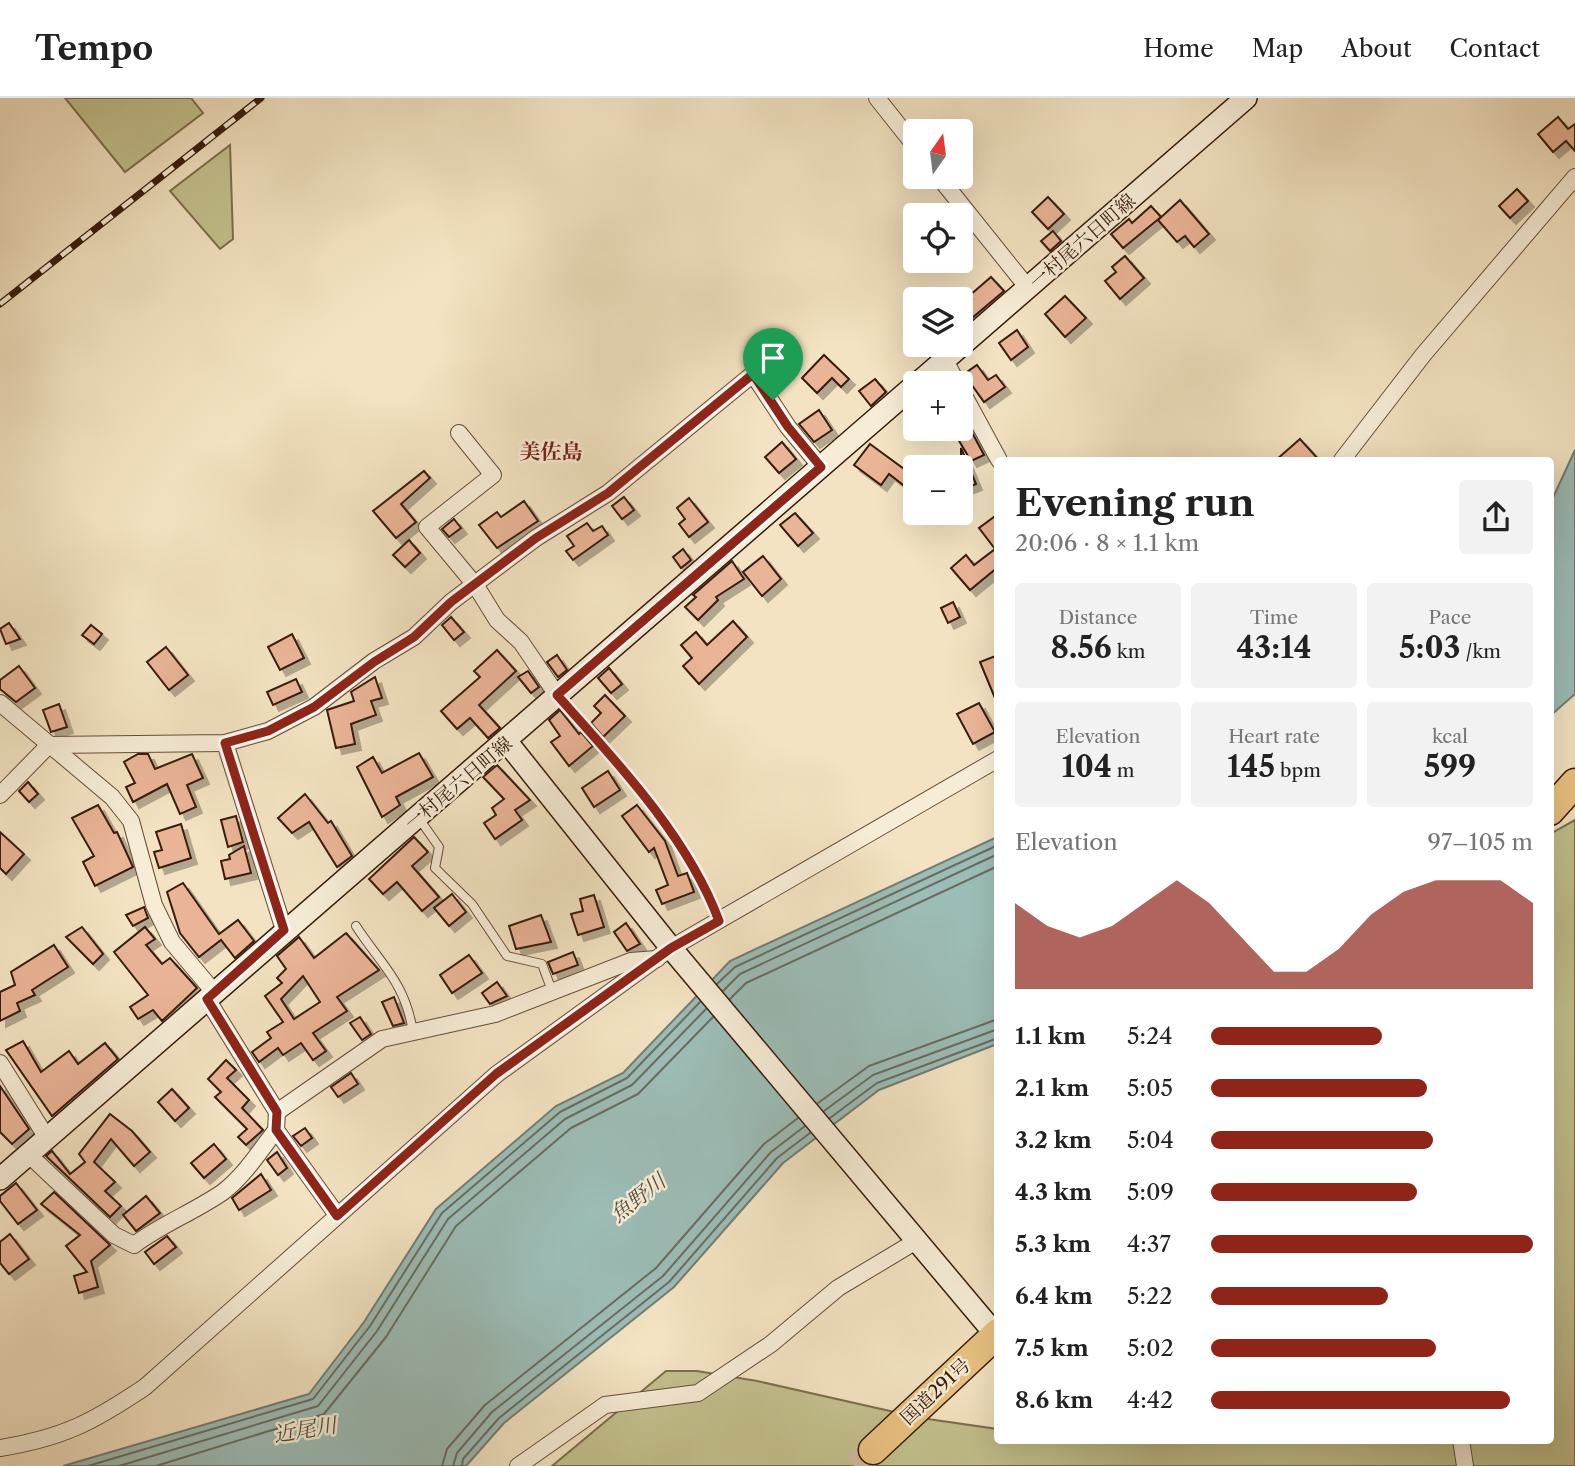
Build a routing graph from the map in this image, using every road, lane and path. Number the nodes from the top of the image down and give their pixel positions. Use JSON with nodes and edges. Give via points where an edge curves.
{"nodes":[{"id":1,"x":877,"y":98,"type":"edge"},
{"id":2,"x":1246,"y":98,"type":"edge"},
{"id":3,"x":903,"y":131,"type":"edge"},
{"id":4,"x":1575,"y":177,"type":"edge"},
{"id":5,"x":949,"y":189,"type":"edge"},
{"id":6,"x":1028,"y":288,"type":"junction"},
{"id":7,"x":945,"y":360,"type":"junction"},
{"id":8,"x":932,"y":371,"type":"edge"},
{"id":9,"x":951,"y":371,"type":"edge"},
{"id":10,"x":903,"y":395,"type":"edge"},
{"id":11,"x":973,"y":412,"type":"edge"},
{"id":12,"x":459,"y":433,"type":"dead end"},
{"id":13,"x":997,"y":457,"type":"edge"},
{"id":14,"x":1344,"y":457,"type":"edge"},
{"id":15,"x":821,"y":467,"type":"junction"},
{"id":16,"x":476,"y":586,"type":"junction"},
{"id":17,"x":557,"y":695,"type":"junction"},
{"id":18,"x":0,"y":703,"type":"edge"},
{"id":19,"x":507,"y":742,"type":"junction"},
{"id":20,"x":225,"y":743,"type":"junction"},
{"id":21,"x":49,"y":745,"type":"junction"},
{"id":22,"x":994,"y":761,"type":"edge"},
{"id":23,"x":1575,"y":783,"type":"edge"},
{"id":24,"x":0,"y":795,"type":"edge"},
{"id":25,"x":1554,"y":807,"type":"edge"},
{"id":26,"x":418,"y":817,"type":"junction"},
{"id":27,"x":719,"y":921,"type":"junction"},
{"id":28,"x":356,"y":926,"type":"dead end"},
{"id":29,"x":284,"y":930,"type":"junction"},
{"id":30,"x":665,"y":953,"type":"junction"},
{"id":31,"x":552,"y":992,"type":"junction"},
{"id":32,"x":210,"y":995,"type":"junction"},
{"id":33,"x":413,"y":1032,"type":"junction"},
{"id":34,"x":0,"y":1063,"type":"edge"},
{"id":35,"x":277,"y":1112,"type":"junction"},
{"id":36,"x":276,"y":1130,"type":"junction"},
{"id":37,"x":47,"y":1138,"type":"junction"},
{"id":38,"x":28,"y":1154,"type":"junction"},
{"id":39,"x":0,"y":1179,"type":"edge"},
{"id":40,"x":337,"y":1216,"type":"junction"},
{"id":41,"x":918,"y":1240,"type":"junction"},
{"id":42,"x":994,"y":1330,"type":"edge"},
{"id":43,"x":994,"y":1337,"type":"edge"},
{"id":44,"x":1462,"y":1444,"type":"edge"},
{"id":45,"x":0,"y":1448,"type":"edge"},
{"id":46,"x":873,"y":1450,"type":"tunnel mouth"},
{"id":47,"x":518,"y":1466,"type":"edge"},
{"id":48,"x":1465,"y":1466,"type":"edge"}],
"edges":[{"from":1,"to":3,"type":"street"},
{"from":2,"to":6,"type":"main road","name":"一村尾六日町線"},
{"from":4,"to":14,"type":"street","via":[[1423,355]]},
{"from":5,"to":6,"type":"street"},
{"from":6,"to":7,"type":"main road","name":"一村尾六日町線"},
{"from":7,"to":8,"type":"main road","name":"一村尾六日町線"},
{"from":7,"to":9,"type":"street"},
{"from":10,"to":15,"type":"main road","name":"一村尾六日町線"},
{"from":11,"to":13,"type":"street"},
{"from":12,"to":16,"type":"street","via":[[493,475],[428,527]]},
{"from":15,"to":16,"type":"street","via":[[753,374],[608,493],[547,531]]},
{"from":15,"to":17,"type":"main road","name":"一村尾六日町線"},
{"from":16,"to":17,"type":"street"},
{"from":16,"to":20,"type":"street","via":[[451,602],[414,637],[314,707],[268,731]]},
{"from":17,"to":19,"type":"main road","name":"一村尾六日町線"},
{"from":17,"to":27,"type":"lane","via":[[612,757],[688,856]]},
{"from":18,"to":21,"type":"street"},
{"from":19,"to":26,"type":"main road","name":"一村尾六日町線"},
{"from":19,"to":30,"type":"main road"},
{"from":20,"to":21,"type":"street"},
{"from":20,"to":29,"type":"street"},
{"from":21,"to":24,"type":"street"},
{"from":21,"to":32,"type":"street","via":[[113,797],[131,821],[154,905],[172,942]]},
{"from":22,"to":27,"type":"street"},
{"from":23,"to":25,"type":"highway"},
{"from":26,"to":29,"type":"main road","name":"一村尾六日町線"},
{"from":26,"to":31,"type":"lane","via":[[439,847],[435,868],[472,904],[507,956],[542,964]]},
{"from":27,"to":30,"type":"street"},
{"from":28,"to":33,"type":"lane","via":[[397,980],[409,1007]]},
{"from":29,"to":32,"type":"main road","name":"一村尾六日町線"},
{"from":30,"to":31,"type":"street","via":[[631,961]]},
{"from":30,"to":40,"type":"street","via":[[496,1074]]},
{"from":30,"to":41,"type":"main road"},
{"from":31,"to":33,"type":"street","via":[[495,1014]]},
{"from":32,"to":35,"type":"street"},
{"from":32,"to":37,"type":"main road","name":"一村尾六日町線"},
{"from":33,"to":35,"type":"street","via":[[383,1039]]},
{"from":34,"to":37,"type":"street"},
{"from":35,"to":36,"type":"street"},
{"from":36,"to":38,"type":"street","via":[[223,1192],[134,1245],[114,1235]]},
{"from":36,"to":40,"type":"street"},
{"from":37,"to":38,"type":"main road","name":"一村尾六日町線"},
{"from":38,"to":39,"type":"main road","name":"一村尾六日町線"},
{"from":40,"to":45,"type":"street","via":[[145,1387],[100,1417],[44,1441]]},
{"from":41,"to":42,"type":"main road"},
{"from":41,"to":47,"type":"street","via":[[838,1288],[771,1344],[698,1393],[605,1405]]},
{"from":43,"to":46,"type":"highway","name":"国道291号"},
{"from":44,"to":48,"type":"street"}]}
